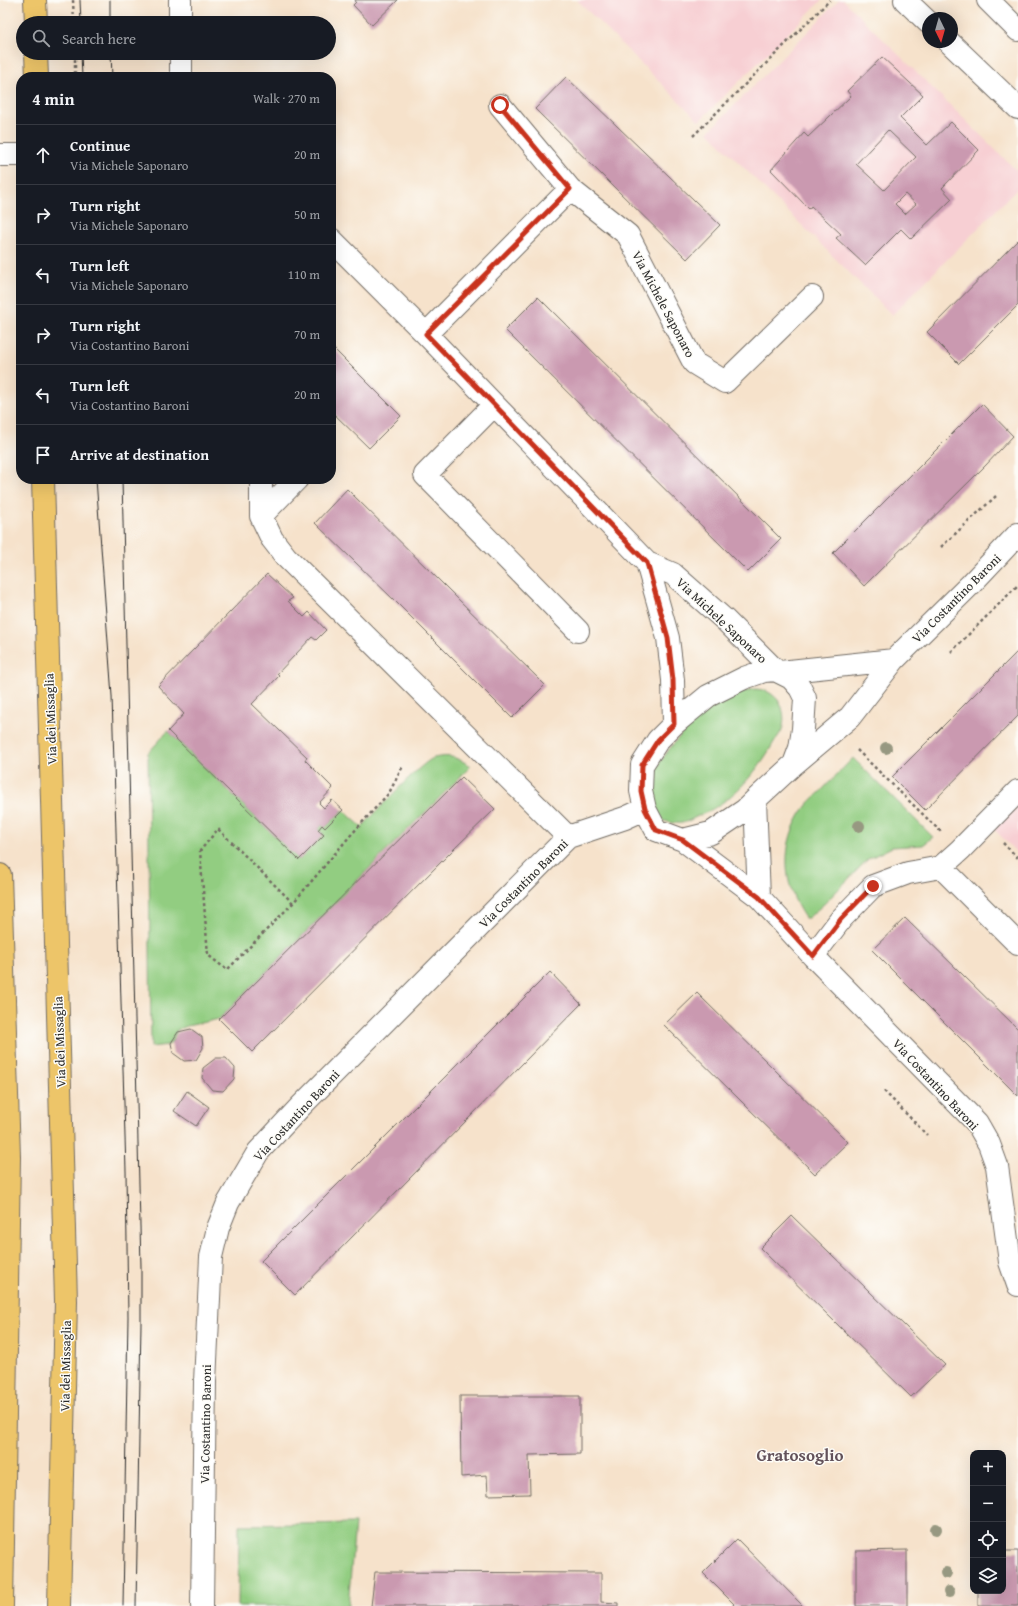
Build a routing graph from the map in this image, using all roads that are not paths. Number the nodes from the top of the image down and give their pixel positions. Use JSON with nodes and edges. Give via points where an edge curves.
{"nodes":[{"id":1,"x":35,"y":0,"type":"edge"},
{"id":2,"x":180,"y":0,"type":"edge"},
{"id":3,"x":905,"y":0,"type":"edge"},
{"id":4,"x":988,"y":0,"type":"edge"},
{"id":5,"x":36,"y":16,"type":"edge"},
{"id":6,"x":180,"y":16,"type":"edge"},
{"id":7,"x":922,"y":16,"type":"edge"},
{"id":8,"x":1018,"y":30,"type":"edge"},
{"id":9,"x":955,"y":48,"type":"edge"},
{"id":10,"x":36,"y":60,"type":"edge"},
{"id":11,"x":181,"y":60,"type":"edge"},
{"id":12,"x":37,"y":72,"type":"edge"},
{"id":13,"x":181,"y":72,"type":"edge"},
{"id":14,"x":500,"y":105,"type":"dead end"},
{"id":15,"x":1018,"y":108,"type":"edge"},
{"id":16,"x":0,"y":155,"type":"edge"},
{"id":17,"x":16,"y":155,"type":"edge"},
{"id":18,"x":570,"y":189,"type":"junction"},
{"id":19,"x":336,"y":244,"type":"edge"},
{"id":20,"x":812,"y":297,"type":"dead end"},
{"id":21,"x":426,"y":334,"type":"junction"},
{"id":22,"x":494,"y":405,"type":"junction"},
{"id":23,"x":43,"y":484,"type":"edge"},
{"id":24,"x":261,"y":484,"type":"edge"},
{"id":25,"x":293,"y":484,"type":"edge"},
{"id":26,"x":261,"y":516,"type":"junction"},
{"id":27,"x":1018,"y":534,"type":"edge"},
{"id":28,"x":647,"y":563,"type":"junction"},
{"id":29,"x":578,"y":631,"type":"dead end"},
{"id":30,"x":894,"y":660,"type":"junction"},
{"id":31,"x":777,"y":671,"type":"junction"},
{"id":32,"x":674,"y":724,"type":"junction"},
{"id":33,"x":794,"y":764,"type":"junction"},
{"id":34,"x":1018,"y":791,"type":"edge"},
{"id":35,"x":756,"y":800,"type":"junction"},
{"id":36,"x":645,"y":809,"type":"junction"},
{"id":37,"x":568,"y":837,"type":"junction"},
{"id":38,"x":683,"y":840,"type":"junction"},
{"id":39,"x":941,"y":867,"type":"junction"},
{"id":40,"x":0,"y":875,"type":"edge"},
{"id":41,"x":759,"y":897,"type":"junction"},
{"id":42,"x":1018,"y":944,"type":"edge"},
{"id":43,"x":813,"y":956,"type":"junction"},
{"id":44,"x":1018,"y":1285,"type":"edge"},
{"id":45,"x":2,"y":1606,"type":"edge"},
{"id":46,"x":59,"y":1606,"type":"edge"},
{"id":47,"x":202,"y":1606,"type":"edge"}],
"edges":[{"from":1,"to":5,"type":"main road"},
{"from":2,"to":6,"type":"street"},
{"from":3,"to":7,"type":"street"},
{"from":4,"to":8,"type":"street"},
{"from":9,"to":15,"type":"street"},
{"from":10,"to":12,"type":"main road"},
{"from":11,"to":13,"type":"street"},
{"from":14,"to":18,"type":"street","name":"Via Michele Saponaro"},
{"from":16,"to":17,"type":"street"},
{"from":18,"to":20,"type":"street","name":"Via Michele Saponaro","via":[[628,235],[694,363],[725,382]]},
{"from":18,"to":21,"type":"street"},
{"from":19,"to":21,"type":"street","name":"Via Michele Saponaro"},
{"from":21,"to":22,"type":"street","name":"Via Michele Saponaro"},
{"from":22,"to":28,"type":"street","name":"Via Michele Saponaro"},
{"from":22,"to":29,"type":"street","via":[[425,475]]},
{"from":23,"to":46,"type":"main road","name":"Via dei Missaglia","via":[[66,1301]]},
{"from":24,"to":26,"type":"street"},
{"from":25,"to":26,"type":"street"},
{"from":26,"to":37,"type":"street","via":[[272,539],[286,557]]},
{"from":27,"to":30,"type":"street","name":"Via Costantino Baroni"},
{"from":28,"to":31,"type":"street","name":"Via Michele Saponaro","via":[[673,574]]},
{"from":28,"to":32,"type":"street","name":"Via Michele Saponaro","via":[[668,638],[673,680]]},
{"from":30,"to":31,"type":"street","name":"Via Costantino Baroni"},
{"from":30,"to":33,"type":"street","name":"Via Costantino Baroni","via":[[850,717]]},
{"from":31,"to":32,"type":"street","name":"Via Costantino Baroni","via":[[764,671],[744,678],[708,696]]},
{"from":31,"to":33,"type":"street","name":"Via Costantino Baroni","via":[[792,678],[805,698],[800,748]]},
{"from":32,"to":36,"type":"street","name":"Via Costantino Baroni","via":[[658,740],[642,765],[641,791]]},
{"from":33,"to":35,"type":"street","name":"Via Costantino Baroni"},
{"from":34,"to":39,"type":"street"},
{"from":35,"to":38,"type":"street","name":"Via Costantino Baroni","via":[[711,833]]},
{"from":35,"to":41,"type":"street"},
{"from":36,"to":37,"type":"street","name":"Via Costantino Baroni"},
{"from":36,"to":38,"type":"street","name":"Via Costantino Baroni","via":[[656,830]]},
{"from":37,"to":47,"type":"street","name":"Via Costantino Baroni","via":[[258,1152],[228,1202],[218,1228],[211,1260],[205,1382]]},
{"from":38,"to":41,"type":"street","name":"Via Costantino Baroni"},
{"from":39,"to":42,"type":"street"},
{"from":39,"to":43,"type":"street","via":[[908,873],[873,886],[841,919]]},
{"from":40,"to":45,"type":"main road","via":[[9,1157]]},
{"from":41,"to":43,"type":"street","name":"Via Costantino Baroni"},
{"from":43,"to":44,"type":"street","name":"Via Costantino Baroni","via":[[977,1123],[997,1166],[1010,1262]]}]}
